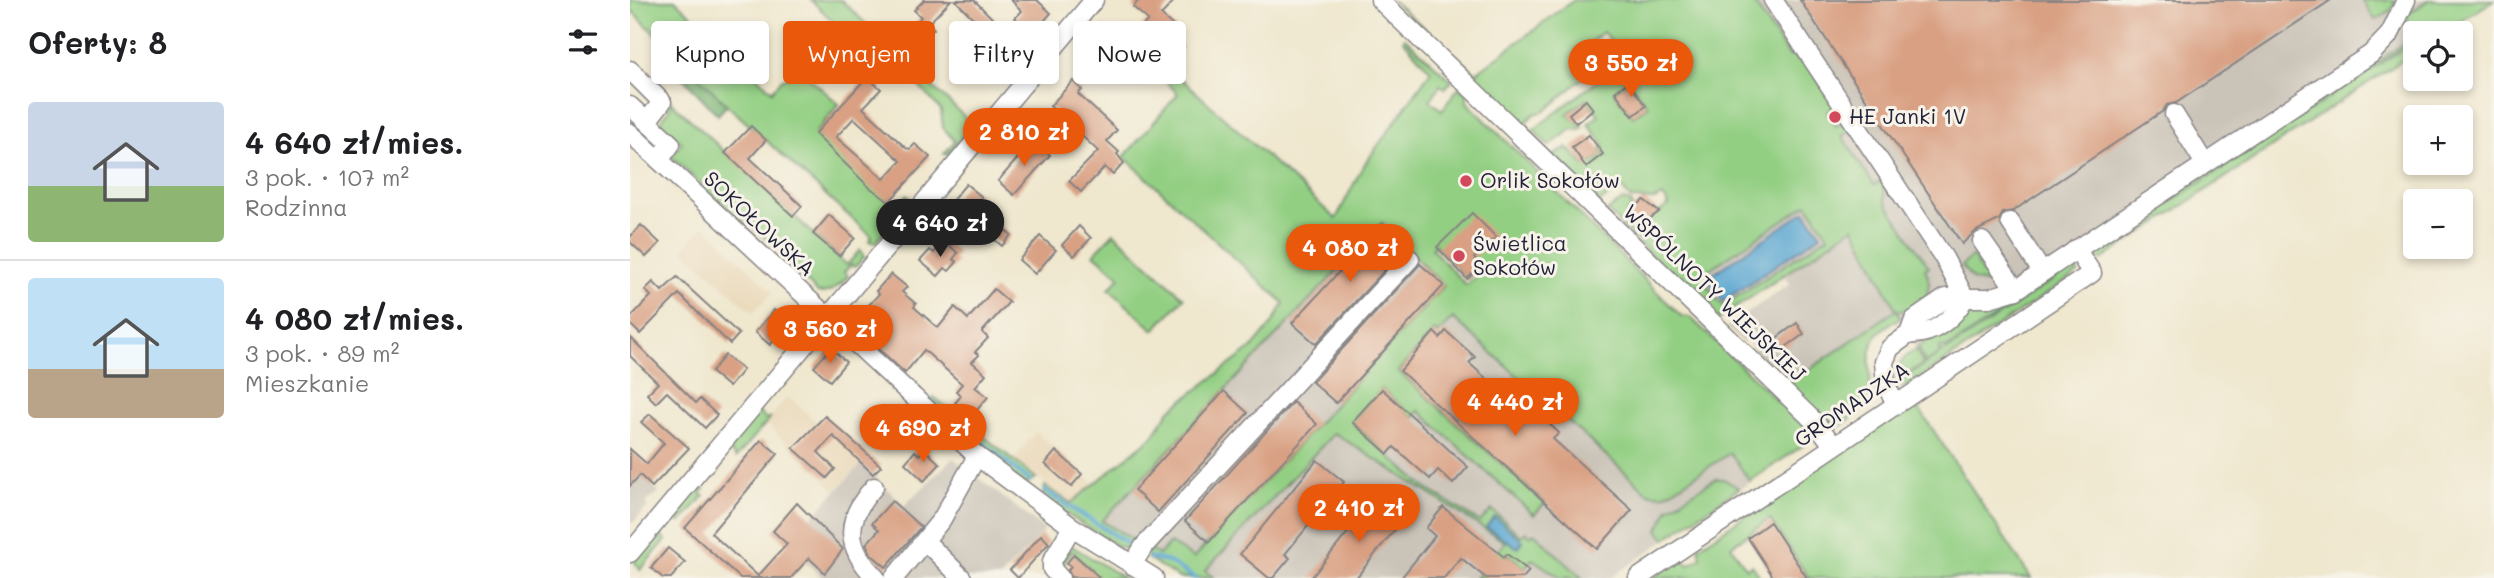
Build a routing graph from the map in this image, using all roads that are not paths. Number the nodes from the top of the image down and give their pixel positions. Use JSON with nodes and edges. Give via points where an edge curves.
{"nodes":[{"id":1,"x":1094,"y":0,"type":"edge"},
{"id":2,"x":1380,"y":0,"type":"edge"},
{"id":3,"x":1773,"y":0,"type":"edge"},
{"id":4,"x":2406,"y":0,"type":"edge"},
{"id":5,"x":637,"y":92,"type":"edge"},
{"id":6,"x":2174,"y":114,"type":"dead end"},
{"id":7,"x":630,"y":133,"type":"edge"},
{"id":8,"x":659,"y":160,"type":"junction"},
{"id":9,"x":2205,"y":163,"type":"junction"},
{"id":10,"x":2010,"y":222,"type":"dead end"},
{"id":11,"x":1982,"y":241,"type":"dead end"},
{"id":12,"x":2076,"y":249,"type":"junction"},
{"id":13,"x":1410,"y":259,"type":"dead end"},
{"id":14,"x":2042,"y":272,"type":"junction"},
{"id":15,"x":2016,"y":290,"type":"junction"},
{"id":16,"x":1965,"y":298,"type":"junction"},
{"id":17,"x":826,"y":318,"type":"junction"},
{"id":18,"x":1896,"y":403,"type":"junction"},
{"id":19,"x":1833,"y":444,"type":"junction"},
{"id":20,"x":977,"y":456,"type":"junction"},
{"id":21,"x":874,"y":487,"type":"dead end"},
{"id":22,"x":1072,"y":527,"type":"junction"},
{"id":23,"x":926,"y":542,"type":"junction"},
{"id":24,"x":630,"y":554,"type":"edge"},
{"id":25,"x":1132,"y":565,"type":"junction"},
{"id":26,"x":905,"y":574,"type":"edge"},
{"id":27,"x":876,"y":578,"type":"edge"},
{"id":28,"x":961,"y":578,"type":"edge"},
{"id":29,"x":1060,"y":578,"type":"edge"},
{"id":30,"x":1154,"y":578,"type":"edge"},
{"id":31,"x":1638,"y":578,"type":"edge"}],
"edges":[{"from":1,"to":17,"type":"street"},
{"from":2,"to":19,"type":"street","name":"WSPÓLNOTY WIEJSKIEJ"},
{"from":3,"to":16,"type":"street","via":[[1944,258]]},
{"from":4,"to":9,"type":"street","via":[[2379,48]]},
{"from":5,"to":8,"type":"street","via":[[671,145]]},
{"from":6,"to":9,"type":"street"},
{"from":7,"to":8,"type":"street","name":"SOKOŁOWSKA"},
{"from":8,"to":17,"type":"street","name":"SOKOŁOWSKA"},
{"from":9,"to":12,"type":"street"},
{"from":10,"to":14,"type":"street"},
{"from":11,"to":15,"type":"street"},
{"from":12,"to":14,"type":"street"},
{"from":12,"to":18,"type":"street","name":"GROMADZKA","via":[[2092,273]]},
{"from":13,"to":25,"type":"street","via":[[1144,546]]},
{"from":14,"to":15,"type":"street"},
{"from":15,"to":16,"type":"street","via":[[1997,297]]},
{"from":16,"to":18,"type":"street","via":[[1957,313],[1924,335],[1909,334],[1890,348],[1884,362],[1886,386]]},
{"from":17,"to":20,"type":"street","name":"SOKOŁOWSKA"},
{"from":17,"to":24,"type":"street"},
{"from":18,"to":19,"type":"street","name":"GROMADZKA"},
{"from":19,"to":31,"type":"street","name":"GROMADZKA"},
{"from":20,"to":22,"type":"street","name":"SOKOŁOWSKA"},
{"from":20,"to":23,"type":"street"},
{"from":21,"to":27,"type":"street","via":[[858,506],[851,534],[857,556]]},
{"from":22,"to":25,"type":"street","name":"SOKOŁOWSKA"},
{"from":22,"to":29,"type":"street","via":[[1052,561]]},
{"from":23,"to":26,"type":"street"},
{"from":23,"to":28,"type":"street"},
{"from":25,"to":30,"type":"street","name":"SOKOŁOWSKA"}]}
